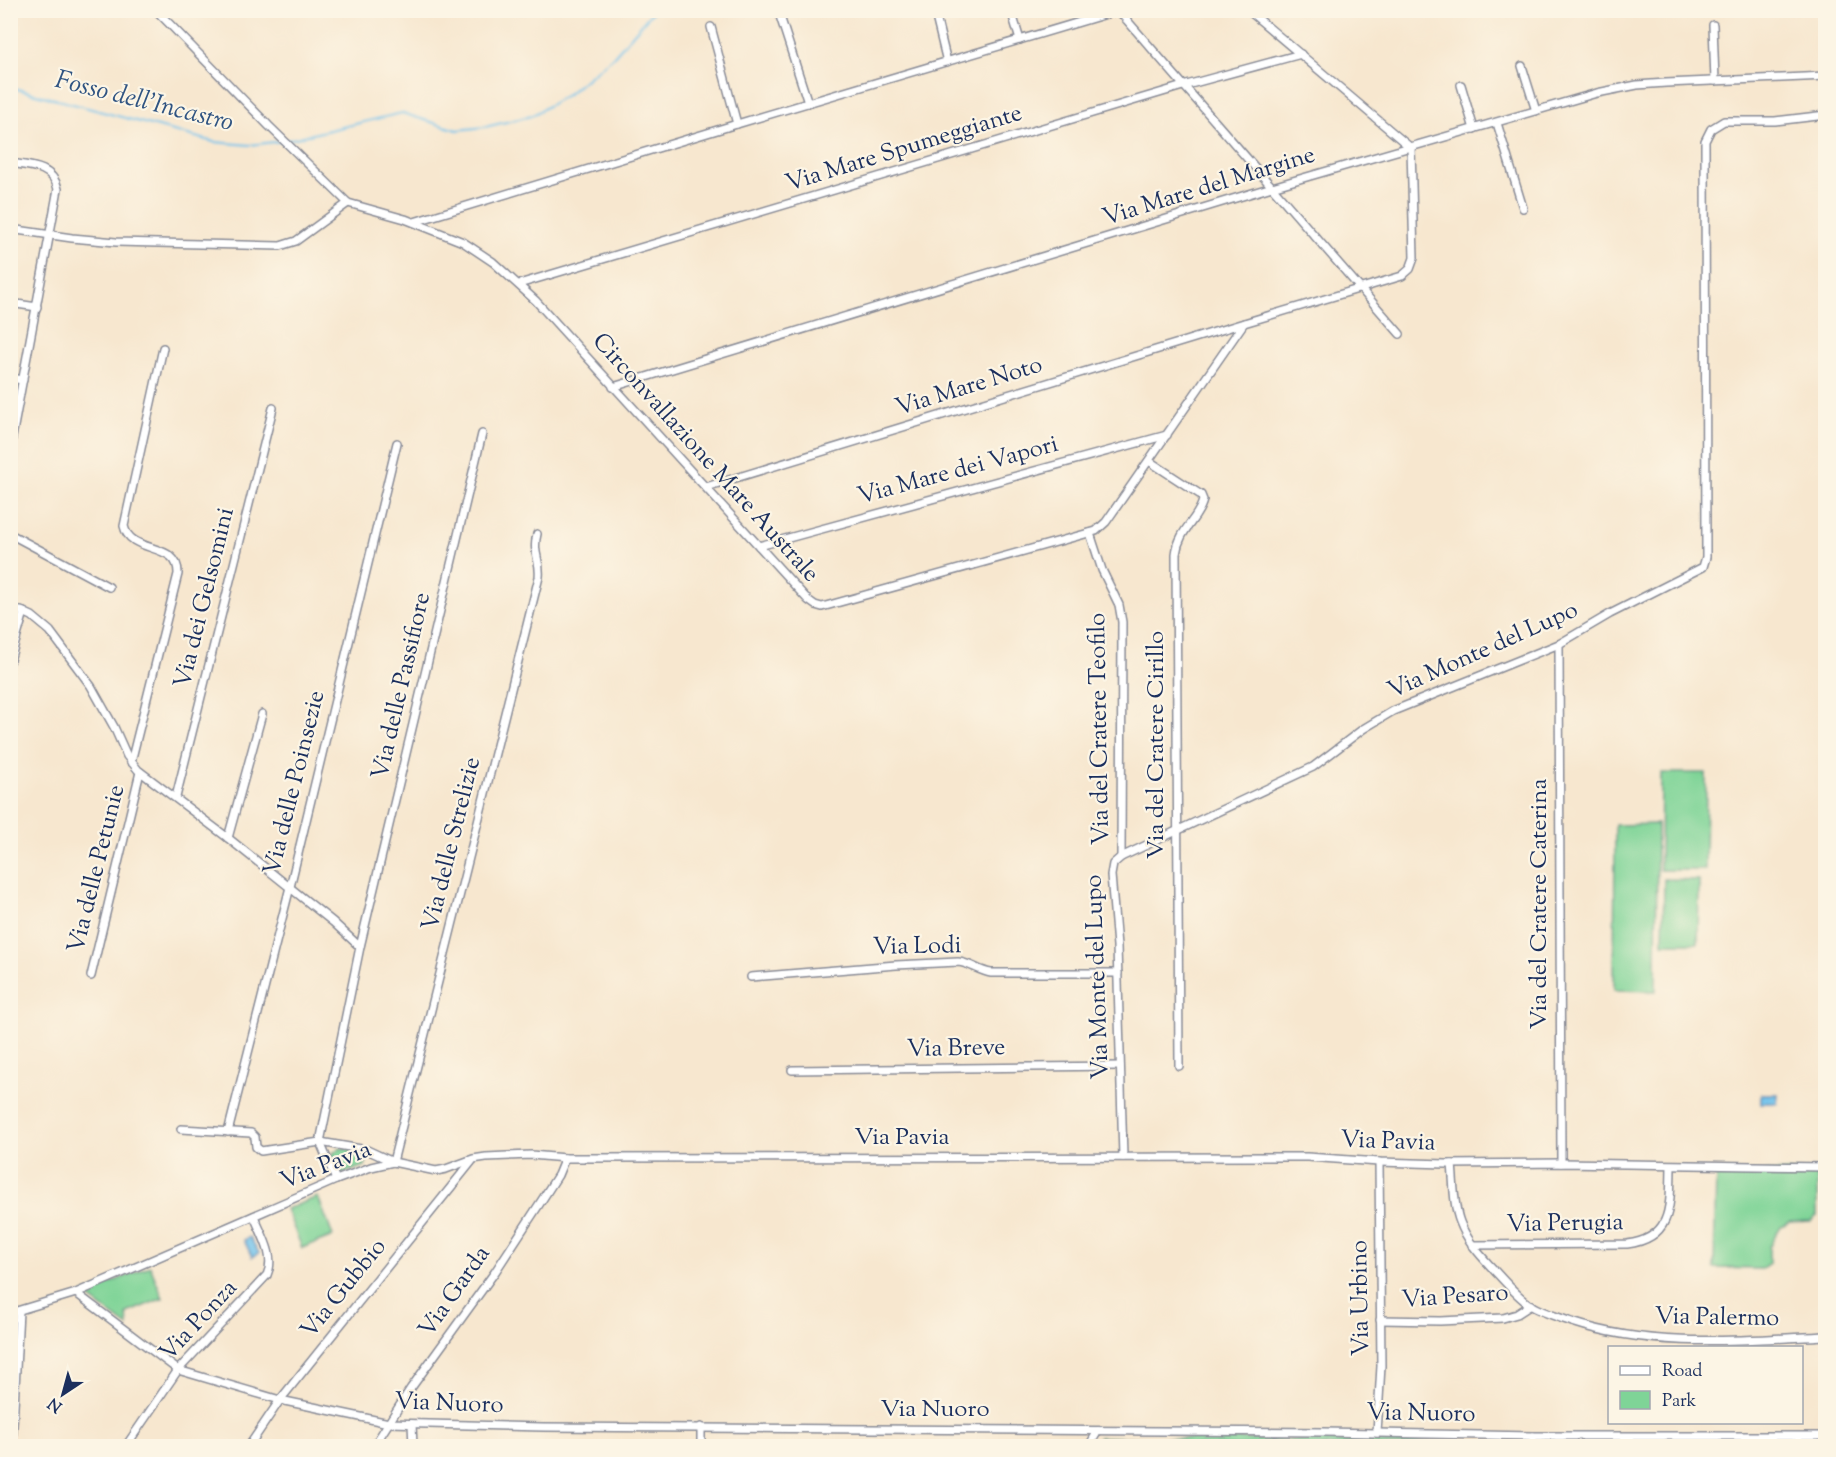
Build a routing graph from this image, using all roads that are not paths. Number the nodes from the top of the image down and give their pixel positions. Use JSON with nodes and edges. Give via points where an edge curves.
{"nodes":[{"id":1,"x":156,"y":10,"type":"edge"},
{"id":2,"x":1011,"y":10,"type":"edge"},
{"id":3,"x":1248,"y":10,"type":"edge"},
{"id":4,"x":1119,"y":11,"type":"edge"},
{"id":5,"x":779,"y":13,"type":"dead end"},
{"id":6,"x":936,"y":17,"type":"dead end"},
{"id":7,"x":1713,"y":25,"type":"dead end"},
{"id":8,"x":711,"y":27,"type":"dead end"},
{"id":9,"x":1020,"y":40,"type":"junction"},
{"id":10,"x":1301,"y":54,"type":"junction"},
{"id":11,"x":947,"y":62,"type":"junction"},
{"id":12,"x":1522,"y":66,"type":"dead end"},
{"id":13,"x":1826,"y":76,"type":"edge"},
{"id":14,"x":1714,"y":81,"type":"junction"},
{"id":15,"x":1461,"y":85,"type":"dead end"},
{"id":16,"x":1183,"y":86,"type":"junction"},
{"id":17,"x":807,"y":103,"type":"junction"},
{"id":18,"x":1536,"y":111,"type":"junction"},
{"id":19,"x":1826,"y":115,"type":"edge"},
{"id":20,"x":1497,"y":123,"type":"junction"},
{"id":21,"x":737,"y":124,"type":"junction"},
{"id":22,"x":1474,"y":129,"type":"junction"},
{"id":23,"x":1411,"y":148,"type":"junction"},
{"id":24,"x":10,"y":163,"type":"edge"},
{"id":25,"x":1272,"y":188,"type":"junction"},
{"id":26,"x":348,"y":202,"type":"junction"},
{"id":27,"x":1523,"y":208,"type":"dead end"},
{"id":28,"x":414,"y":222,"type":"junction"},
{"id":29,"x":10,"y":228,"type":"edge"},
{"id":30,"x":49,"y":235,"type":"junction"},
{"id":31,"x":519,"y":284,"type":"junction"},
{"id":32,"x":1359,"y":289,"type":"junction"},
{"id":33,"x":10,"y":303,"type":"edge"},
{"id":34,"x":37,"y":307,"type":"junction"},
{"id":35,"x":1244,"y":323,"type":"junction"},
{"id":36,"x":1400,"y":334,"type":"dead end"},
{"id":37,"x":163,"y":348,"type":"dead end"},
{"id":38,"x":10,"y":378,"type":"edge"},
{"id":39,"x":23,"y":380,"type":"junction"},
{"id":40,"x":613,"y":387,"type":"junction"},
{"id":41,"x":273,"y":408,"type":"dead end"},
{"id":42,"x":482,"y":434,"type":"dead end"},
{"id":43,"x":1167,"y":435,"type":"junction"},
{"id":44,"x":397,"y":443,"type":"dead end"},
{"id":45,"x":10,"y":448,"type":"edge"},
{"id":46,"x":1149,"y":461,"type":"junction"},
{"id":47,"x":706,"y":487,"type":"junction"},
{"id":48,"x":1090,"y":533,"type":"junction"},
{"id":49,"x":10,"y":534,"type":"edge"},
{"id":50,"x":537,"y":534,"type":"dead end"},
{"id":51,"x":759,"y":546,"type":"junction"},
{"id":52,"x":110,"y":587,"type":"dead end"},
{"id":53,"x":10,"y":610,"type":"edge"},
{"id":54,"x":24,"y":612,"type":"junction"},
{"id":55,"x":1559,"y":644,"type":"junction"},
{"id":56,"x":10,"y":660,"type":"edge"},
{"id":57,"x":262,"y":714,"type":"dead end"},
{"id":58,"x":131,"y":762,"type":"junction"},
{"id":59,"x":140,"y":772,"type":"junction"},
{"id":60,"x":176,"y":797,"type":"junction"},
{"id":61,"x":1176,"y":832,"type":"junction"},
{"id":62,"x":228,"y":838,"type":"junction"},
{"id":63,"x":1121,"y":857,"type":"junction"},
{"id":64,"x":290,"y":887,"type":"junction"},
{"id":65,"x":360,"y":947,"type":"junction"},
{"id":66,"x":1118,"y":973,"type":"junction"},
{"id":67,"x":91,"y":976,"type":"dead end"},
{"id":68,"x":751,"y":977,"type":"dead end"},
{"id":69,"x":1120,"y":1066,"type":"junction"},
{"id":70,"x":1179,"y":1066,"type":"dead end"},
{"id":71,"x":792,"y":1070,"type":"dead end"},
{"id":72,"x":181,"y":1129,"type":"dead end"},
{"id":73,"x":228,"y":1132,"type":"junction"},
{"id":74,"x":320,"y":1142,"type":"junction"},
{"id":75,"x":1123,"y":1157,"type":"junction"},
{"id":76,"x":565,"y":1158,"type":"junction"},
{"id":77,"x":473,"y":1159,"type":"junction"},
{"id":78,"x":393,"y":1162,"type":"junction"},
{"id":79,"x":1379,"y":1162,"type":"junction"},
{"id":80,"x":1561,"y":1163,"type":"junction"},
{"id":81,"x":1452,"y":1164,"type":"junction"},
{"id":82,"x":1671,"y":1166,"type":"junction"},
{"id":83,"x":1826,"y":1167,"type":"edge"},
{"id":84,"x":336,"y":1180,"type":"junction"},
{"id":85,"x":254,"y":1216,"type":"junction"},
{"id":86,"x":1472,"y":1245,"type":"junction"},
{"id":87,"x":76,"y":1293,"type":"junction"},
{"id":88,"x":1531,"y":1305,"type":"junction"},
{"id":89,"x":19,"y":1311,"type":"junction"},
{"id":90,"x":10,"y":1313,"type":"edge"},
{"id":91,"x":1380,"y":1320,"type":"junction"},
{"id":92,"x":1826,"y":1336,"type":"edge"},
{"id":93,"x":178,"y":1370,"type":"junction"},
{"id":94,"x":13,"y":1374,"type":"edge"},
{"id":95,"x":280,"y":1400,"type":"junction"},
{"id":96,"x":389,"y":1423,"type":"junction"},
{"id":97,"x":412,"y":1424,"type":"junction"},
{"id":98,"x":701,"y":1426,"type":"junction"},
{"id":99,"x":1098,"y":1431,"type":"junction"},
{"id":100,"x":1377,"y":1433,"type":"junction"},
{"id":101,"x":1533,"y":1436,"type":"junction"},
{"id":102,"x":1826,"y":1436,"type":"edge"},
{"id":103,"x":12,"y":1446,"type":"edge"},
{"id":104,"x":126,"y":1446,"type":"edge"},
{"id":105,"x":249,"y":1446,"type":"edge"},
{"id":106,"x":374,"y":1446,"type":"edge"},
{"id":107,"x":412,"y":1446,"type":"edge"},
{"id":108,"x":701,"y":1446,"type":"edge"},
{"id":109,"x":1089,"y":1446,"type":"edge"},
{"id":110,"x":1533,"y":1446,"type":"edge"}],
"edges":[{"from":1,"to":26,"type":"street"},
{"from":2,"to":9,"type":"street"},
{"from":3,"to":10,"type":"street"},
{"from":4,"to":9,"type":"street"},
{"from":4,"to":16,"type":"street"},
{"from":5,"to":17,"type":"street"},
{"from":6,"to":11,"type":"street"},
{"from":7,"to":14,"type":"street"},
{"from":8,"to":21,"type":"street"},
{"from":9,"to":11,"type":"street"},
{"from":10,"to":16,"type":"street","name":"Via Mare Spumeggiante"},
{"from":10,"to":23,"type":"street"},
{"from":11,"to":17,"type":"street"},
{"from":12,"to":18,"type":"street"},
{"from":13,"to":14,"type":"street","name":"Via Mare del Margine"},
{"from":14,"to":18,"type":"street","name":"Via Mare del Margine","via":[[1626,87]]},
{"from":15,"to":22,"type":"street"},
{"from":16,"to":25,"type":"street"},
{"from":16,"to":31,"type":"street","name":"Via Mare Spumeggiante"},
{"from":17,"to":21,"type":"street"},
{"from":18,"to":20,"type":"street","name":"Via Mare del Margine"},
{"from":19,"to":55,"type":"street","name":"Via Monte del Lupo","via":[[1725,121],[1706,137],[1706,557],[1703,567]]},
{"from":20,"to":22,"type":"street","name":"Via Mare del Margine"},
{"from":20,"to":27,"type":"street"},
{"from":21,"to":28,"type":"street"},
{"from":22,"to":23,"type":"street","name":"Via Mare del Margine"},
{"from":23,"to":25,"type":"street","name":"Via Mare del Margine"},
{"from":23,"to":32,"type":"street","via":[[1413,263],[1404,275]]},
{"from":24,"to":30,"type":"street","via":[[38,168],[54,178],[58,189]]},
{"from":25,"to":32,"type":"street"},
{"from":25,"to":40,"type":"street","name":"Via Mare del Margine"},
{"from":26,"to":28,"type":"street","name":"Circonvallazione Mare Australe"},
{"from":26,"to":30,"type":"street","via":[[296,242],[280,246],[116,242]]},
{"from":28,"to":31,"type":"street","name":"Circonvallazione Mare Australe","via":[[469,245]]},
{"from":29,"to":30,"type":"street"},
{"from":30,"to":34,"type":"street"},
{"from":31,"to":40,"type":"street","name":"Circonvallazione Mare Australe"},
{"from":32,"to":35,"type":"street"},
{"from":32,"to":36,"type":"street"},
{"from":33,"to":34,"type":"street"},
{"from":34,"to":39,"type":"street"},
{"from":35,"to":43,"type":"street","name":"Circonvallazione Mare Australe"},
{"from":35,"to":47,"type":"street","name":"Via Mare Noto"},
{"from":37,"to":58,"type":"street","via":[[124,526],[137,543],[167,553],[176,562],[178,572]]},
{"from":38,"to":39,"type":"street"},
{"from":39,"to":45,"type":"street"},
{"from":40,"to":47,"type":"street","name":"Circonvallazione Mare Australe"},
{"from":41,"to":60,"type":"street","name":"Via dei Gelsomini"},
{"from":42,"to":65,"type":"street","name":"Via delle Passifiore"},
{"from":43,"to":46,"type":"street","name":"Circonvallazione Mare Australe"},
{"from":43,"to":51,"type":"street","name":"Via Mare dei Vapori"},
{"from":44,"to":64,"type":"street","name":"Via delle Poinsezie"},
{"from":46,"to":48,"type":"street","name":"Circonvallazione Mare Australe","via":[[1106,522]]},
{"from":46,"to":61,"type":"street","name":"Via del Cratere Cirillo","via":[[1203,500],[1182,534],[1176,554]]},
{"from":47,"to":51,"type":"street","name":"Circonvallazione Mare Australe"},
{"from":48,"to":51,"type":"street","name":"Circonvallazione Mare Australe","via":[[822,606],[810,602]]},
{"from":48,"to":63,"type":"street","name":"Via del Cratere Teofilo","via":[[1122,622]]},
{"from":49,"to":52,"type":"street"},
{"from":50,"to":78,"type":"street","name":"Via delle Strelizie","via":[[538,577]]},
{"from":53,"to":54,"type":"street"},
{"from":54,"to":56,"type":"street"},
{"from":54,"to":58,"type":"street","via":[[47,628],[87,680]]},
{"from":55,"to":61,"type":"street","name":"Via Monte del Lupo","via":[[1393,711],[1313,767]]},
{"from":55,"to":80,"type":"street","name":"Via del Cratere Caterina"},
{"from":57,"to":62,"type":"street"},
{"from":58,"to":59,"type":"street"},
{"from":59,"to":60,"type":"street"},
{"from":59,"to":67,"type":"street","name":"Via delle Petunie"},
{"from":60,"to":62,"type":"street"},
{"from":61,"to":63,"type":"street","name":"Via Monte del Lupo"},
{"from":61,"to":70,"type":"street","name":"Via del Cratere Cirillo"},
{"from":62,"to":64,"type":"street"},
{"from":63,"to":66,"type":"street","name":"Via Monte del Lupo","via":[[1111,872]]},
{"from":64,"to":65,"type":"street"},
{"from":64,"to":73,"type":"street","name":"Via delle Poinsezie"},
{"from":65,"to":74,"type":"street","name":"Via delle Passifiore"},
{"from":66,"to":68,"type":"street","name":"Via Lodi","via":[[994,973],[957,962]]},
{"from":66,"to":69,"type":"street","name":"Via Monte del Lupo"},
{"from":69,"to":71,"type":"street","name":"Via Breve"},
{"from":69,"to":75,"type":"street","name":"Via Monte del Lupo"},
{"from":72,"to":73,"type":"street"},
{"from":73,"to":74,"type":"street","via":[[253,1134],[261,1151]]},
{"from":74,"to":78,"type":"street","via":[[371,1151]]},
{"from":74,"to":84,"type":"street"},
{"from":75,"to":76,"type":"street","name":"Via Pavia"},
{"from":75,"to":79,"type":"street","name":"Via Pavia","via":[[1307,1157]]},
{"from":76,"to":77,"type":"street","name":"Via Pavia","via":[[525,1155]]},
{"from":76,"to":96,"type":"street","name":"Via Garda","via":[[495,1272]]},
{"from":77,"to":78,"type":"street","name":"Via Pavia","via":[[436,1171]]},
{"from":77,"to":95,"type":"street","name":"Via Gubbio"},
{"from":78,"to":84,"type":"street","name":"Via Pavia"},
{"from":79,"to":81,"type":"street","name":"Via Pavia"},
{"from":79,"to":91,"type":"street","name":"Via Urbino"},
{"from":80,"to":81,"type":"street","name":"Via Pavia"},
{"from":80,"to":82,"type":"street","name":"Via Pavia"},
{"from":81,"to":86,"type":"street","name":"Via Palermo","via":[[1458,1216]]},
{"from":82,"to":83,"type":"street","name":"Via Pavia"},
{"from":82,"to":86,"type":"street","name":"Via Perugia","via":[[1666,1218],[1657,1233],[1643,1241]]},
{"from":84,"to":85,"type":"street","name":"Via Pavia"},
{"from":85,"to":87,"type":"street","name":"Via Pavia"},
{"from":85,"to":93,"type":"street","name":"Via Ponza","via":[[271,1259],[269,1271]]},
{"from":86,"to":88,"type":"street","name":"Via Palermo"},
{"from":87,"to":89,"type":"street","name":"Via Pavia"},
{"from":87,"to":93,"type":"street","name":"Via Nuoro"},
{"from":88,"to":91,"type":"street","name":"Via Pesaro","via":[[1503,1318]]},
{"from":88,"to":92,"type":"street","name":"Via Palermo","via":[[1589,1327],[1658,1339],[1709,1342]]},
{"from":89,"to":90,"type":"street","name":"Via Pavia"},
{"from":89,"to":94,"type":"street"},
{"from":91,"to":100,"type":"street","name":"Via Urbino"},
{"from":93,"to":95,"type":"street","name":"Via Nuoro"},
{"from":93,"to":104,"type":"street","name":"Via Ponza"},
{"from":94,"to":103,"type":"street"},
{"from":95,"to":96,"type":"street","name":"Via Nuoro"},
{"from":95,"to":105,"type":"street","name":"Via Gubbio"},
{"from":96,"to":97,"type":"street","name":"Via Nuoro"},
{"from":96,"to":106,"type":"street","name":"Via Garda"},
{"from":97,"to":98,"type":"street","name":"Via Nuoro"},
{"from":97,"to":107,"type":"street"},
{"from":98,"to":99,"type":"street","name":"Via Nuoro"},
{"from":98,"to":108,"type":"street"},
{"from":99,"to":100,"type":"street","name":"Via Nuoro"},
{"from":99,"to":109,"type":"street"},
{"from":100,"to":101,"type":"street","name":"Via Nuoro"},
{"from":101,"to":102,"type":"street","name":"Via Nuoro"},
{"from":101,"to":110,"type":"street"}]}
